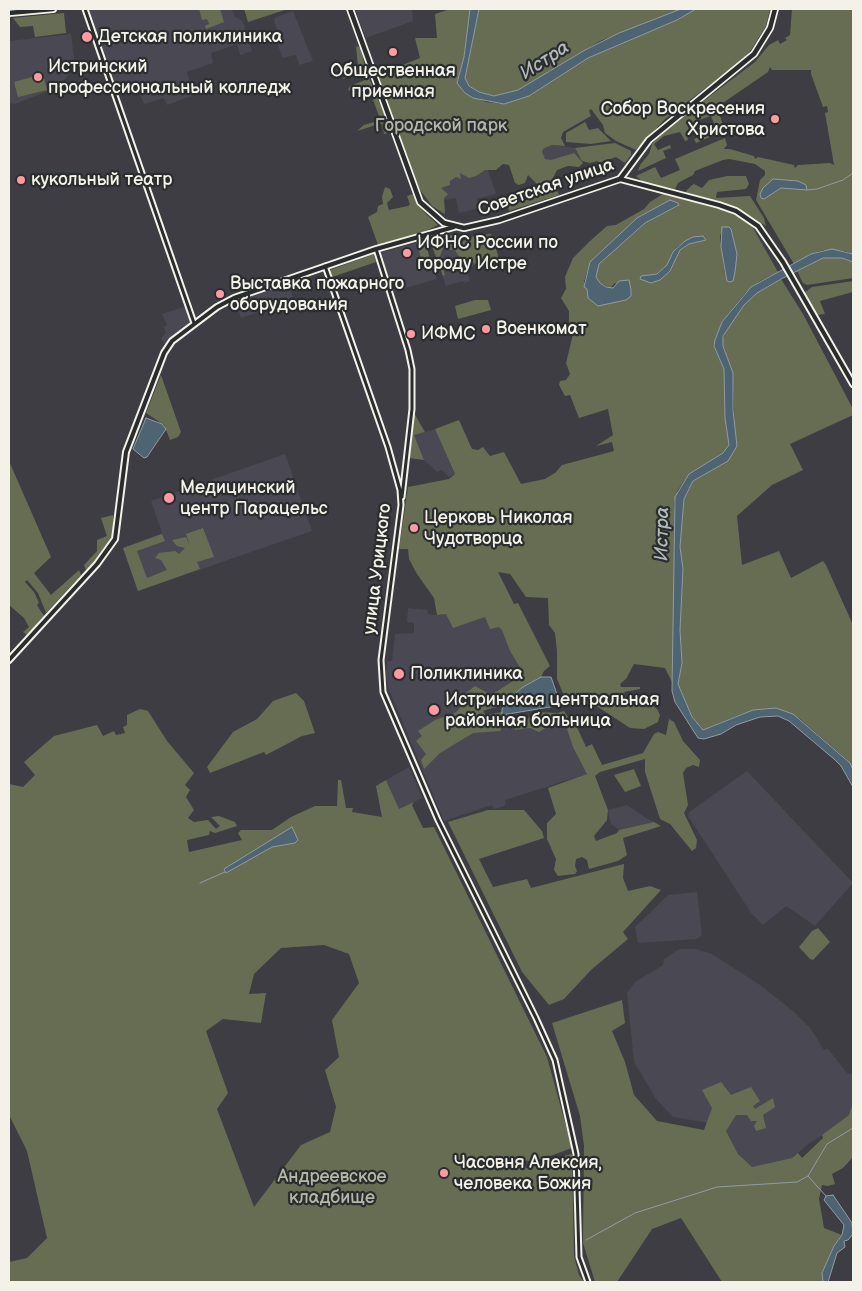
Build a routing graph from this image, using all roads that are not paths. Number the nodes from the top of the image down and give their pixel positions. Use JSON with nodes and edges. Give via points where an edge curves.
{"nodes":[{"id":1,"x":53,"y":9,"type":"edge"},
{"id":2,"x":85,"y":9,"type":"edge"},
{"id":3,"x":350,"y":9,"type":"edge"},
{"id":4,"x":775,"y":9,"type":"edge"},
{"id":5,"x":9,"y":13,"type":"edge"},
{"id":6,"x":620,"y":180,"type":"junction"},
{"id":7,"x":444,"y":224,"type":"junction"},
{"id":8,"x":454,"y":227,"type":"junction"},
{"id":9,"x":432,"y":232,"type":"junction"},
{"id":10,"x":376,"y":249,"type":"junction"},
{"id":11,"x":325,"y":266,"type":"junction"},
{"id":12,"x":194,"y":323,"type":"junction"},
{"id":13,"x":853,"y":384,"type":"edge"},
{"id":14,"x":397,"y":475,"type":"junction"},
{"id":15,"x":404,"y":478,"type":"junction"},
{"id":16,"x":401,"y":505,"type":"junction"},
{"id":17,"x":9,"y":660,"type":"edge"},
{"id":18,"x":588,"y":1282,"type":"edge"}],
"edges":[{"from":1,"to":5,"type":"main road"},
{"from":2,"to":12,"type":"street"},
{"from":3,"to":7,"type":"main road","via":[[413,189],[423,206]]},
{"from":4,"to":6,"type":"main road","name":"Советская улица","via":[[764,41],[744,64],[649,140]]},
{"from":6,"to":8,"type":"main road","name":"Советская улица","via":[[479,226]]},
{"from":6,"to":13,"type":"main road","via":[[736,211],[758,226],[783,262]]},
{"from":7,"to":8,"type":"main road"},
{"from":7,"to":9,"type":"main road","name":"Советская улица"},
{"from":8,"to":9,"type":"main road","name":"Советская улица"},
{"from":9,"to":10,"type":"main road","name":"Советская улица"},
{"from":10,"to":11,"type":"main road","name":"Советская улица"},
{"from":10,"to":15,"type":"street","via":[[412,369],[412,409]]},
{"from":11,"to":12,"type":"main road","name":"Советская улица","via":[[234,298]]},
{"from":11,"to":14,"type":"street","name":"улица Урицкого"},
{"from":12,"to":17,"type":"main road","name":"Советская улица","via":[[167,347],[131,436],[125,457],[118,526],[110,549]]},
{"from":14,"to":15,"type":"street","via":[[401,481]]},
{"from":14,"to":16,"type":"street","name":"улица Урицкого"},
{"from":15,"to":16,"type":"street"},
{"from":16,"to":18,"type":"street","name":"улица Урицкого","via":[[380,672],[383,692],[442,829],[555,1060],[576,1154],[578,1257]]}]}
